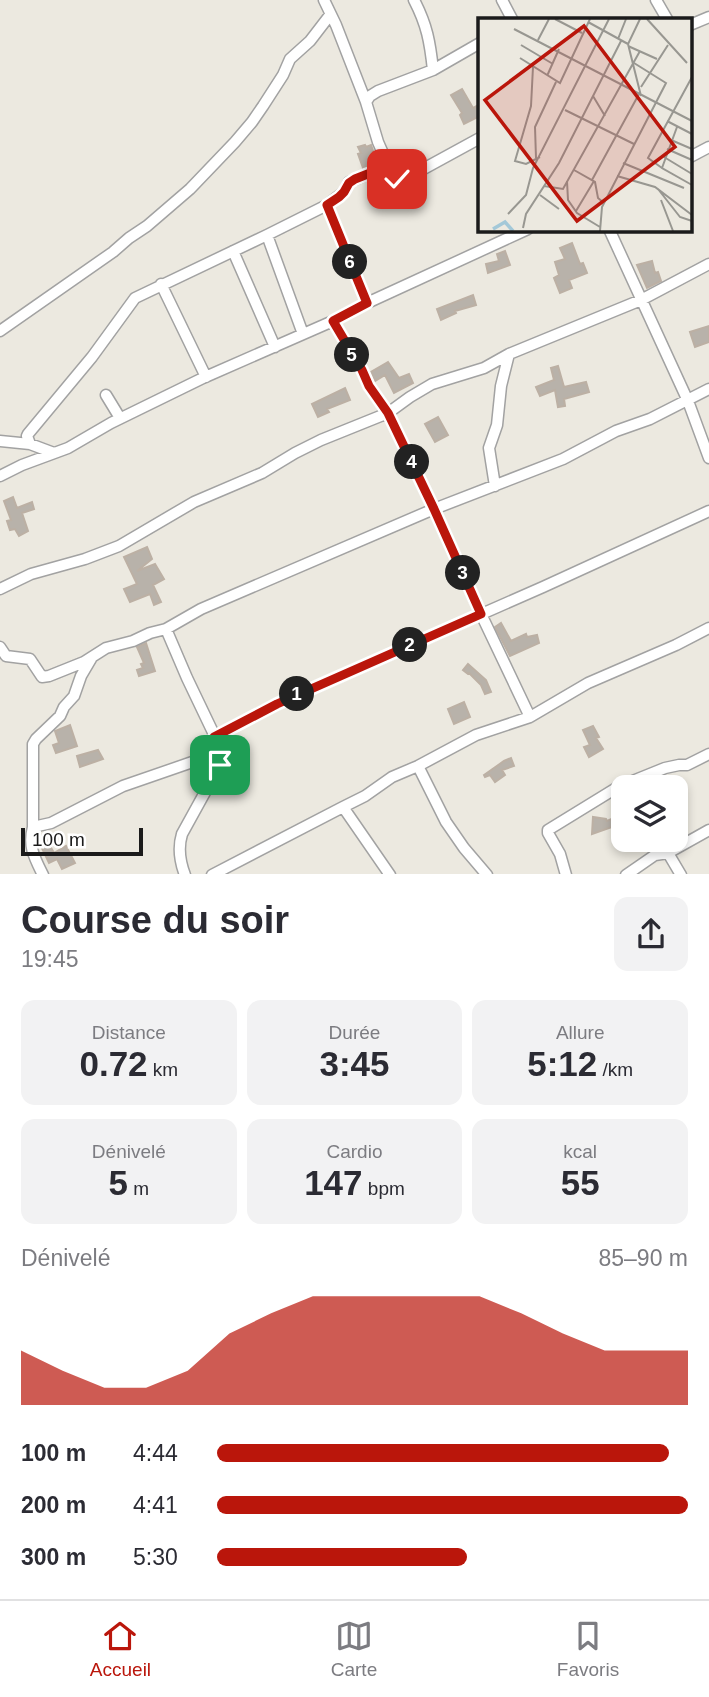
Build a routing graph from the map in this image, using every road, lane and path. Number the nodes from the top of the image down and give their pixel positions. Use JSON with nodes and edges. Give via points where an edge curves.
{"nodes":[{"id":1,"x":324,"y":0,"type":"edge"},
{"id":2,"x":414,"y":0,"type":"edge"},
{"id":3,"x":502,"y":0,"type":"edge"},
{"id":4,"x":657,"y":1,"type":"edge"},
{"id":5,"x":330,"y":15,"type":"junction"},
{"id":6,"x":709,"y":17,"type":"edge"},
{"id":7,"x":511,"y":18,"type":"edge"},
{"id":8,"x":666,"y":18,"type":"edge"},
{"id":9,"x":692,"y":24,"type":"edge"},
{"id":10,"x":478,"y":44,"type":"edge"},
{"id":11,"x":433,"y":70,"type":"junction"},
{"id":12,"x":366,"y":102,"type":"junction"},
{"id":13,"x":478,"y":139,"type":"edge"},
{"id":14,"x":709,"y":147,"type":"edge"},
{"id":15,"x":692,"y":156,"type":"edge"},
{"id":16,"x":388,"y":166,"type":"junction"},
{"id":17,"x":327,"y":205,"type":"junction"},
{"id":18,"x":524,"y":231,"type":"edge"},
{"id":19,"x":610,"y":231,"type":"edge"},
{"id":20,"x":267,"y":235,"type":"junction"},
{"id":21,"x":233,"y":251,"type":"junction"},
{"id":22,"x":709,"y":264,"type":"edge"},
{"id":23,"x":161,"y":285,"type":"junction"},
{"id":24,"x":642,"y":300,"type":"junction"},
{"id":25,"x":367,"y":303,"type":"junction"},
{"id":26,"x":333,"y":321,"type":"junction"},
{"id":27,"x":0,"y":331,"type":"edge"},
{"id":28,"x":303,"y":334,"type":"junction"},
{"id":29,"x":275,"y":347,"type":"junction"},
{"id":30,"x":509,"y":354,"type":"junction"},
{"id":31,"x":206,"y":377,"type":"junction"},
{"id":32,"x":709,"y":389,"type":"edge"},
{"id":33,"x":106,"y":394,"type":"dead end"},
{"id":34,"x":688,"y":401,"type":"junction"},
{"id":35,"x":388,"y":413,"type":"junction"},
{"id":36,"x":120,"y":418,"type":"junction"},
{"id":37,"x":0,"y":442,"type":"edge"},
{"id":38,"x":30,"y":444,"type":"junction"},
{"id":39,"x":54,"y":453,"type":"junction"},
{"id":40,"x":709,"y":457,"type":"edge"},
{"id":41,"x":0,"y":476,"type":"edge"},
{"id":42,"x":495,"y":486,"type":"junction"},
{"id":43,"x":434,"y":509,"type":"junction"},
{"id":44,"x":709,"y":511,"type":"edge"},
{"id":45,"x":0,"y":589,"type":"edge"},
{"id":46,"x":481,"y":614,"type":"junction"},
{"id":47,"x":166,"y":629,"type":"junction"},
{"id":48,"x":708,"y":629,"type":"edge"},
{"id":49,"x":0,"y":647,"type":"edge"},
{"id":50,"x":93,"y":656,"type":"junction"},
{"id":51,"x":530,"y":717,"type":"junction"},
{"id":52,"x":217,"y":742,"type":"junction"},
{"id":53,"x":709,"y":754,"type":"edge"},
{"id":54,"x":418,"y":766,"type":"junction"},
{"id":55,"x":343,"y":807,"type":"junction"},
{"id":56,"x":33,"y":827,"type":"junction"},
{"id":57,"x":709,"y":830,"type":"edge"},
{"id":58,"x":668,"y":853,"type":"junction"},
{"id":59,"x":43,"y":874,"type":"edge"},
{"id":60,"x":185,"y":874,"type":"edge"},
{"id":61,"x":212,"y":874,"type":"edge"},
{"id":62,"x":390,"y":874,"type":"edge"},
{"id":63,"x":487,"y":874,"type":"edge"},
{"id":64,"x":566,"y":874,"type":"edge"},
{"id":65,"x":626,"y":874,"type":"edge"},
{"id":66,"x":681,"y":874,"type":"edge"}],
"edges":[{"from":1,"to":5,"type":"street"},
{"from":2,"to":11,"type":"street","via":[[430,39]]},
{"from":3,"to":7,"type":"street"},
{"from":4,"to":8,"type":"street"},
{"from":5,"to":12,"type":"street"},
{"from":5,"to":27,"type":"street","via":[[290,59],[252,122],[190,189],[113,252]]},
{"from":6,"to":9,"type":"street"},
{"from":10,"to":11,"type":"street"},
{"from":11,"to":12,"type":"street","via":[[378,91]]},
{"from":12,"to":16,"type":"street"},
{"from":13,"to":16,"type":"street","via":[[405,179],[393,176]]},
{"from":14,"to":15,"type":"street"},
{"from":16,"to":17,"type":"street","via":[[355,179]]},
{"from":17,"to":20,"type":"street"},
{"from":17,"to":25,"type":"street"},
{"from":18,"to":25,"type":"street"},
{"from":19,"to":24,"type":"street"},
{"from":20,"to":21,"type":"street"},
{"from":20,"to":28,"type":"street"},
{"from":21,"to":23,"type":"street"},
{"from":21,"to":29,"type":"street"},
{"from":22,"to":24,"type":"street"},
{"from":23,"to":31,"type":"street"},
{"from":23,"to":38,"type":"street","via":[[130,304],[28,434]]},
{"from":24,"to":30,"type":"street"},
{"from":24,"to":34,"type":"street"},
{"from":25,"to":26,"type":"street"},
{"from":26,"to":28,"type":"street"},
{"from":26,"to":35,"type":"street"},
{"from":28,"to":29,"type":"street"},
{"from":29,"to":31,"type":"street"},
{"from":30,"to":35,"type":"street","via":[[484,368],[432,384]]},
{"from":30,"to":42,"type":"street","via":[[489,448]]},
{"from":31,"to":36,"type":"street"},
{"from":32,"to":34,"type":"street"},
{"from":33,"to":36,"type":"street"},
{"from":34,"to":40,"type":"street"},
{"from":34,"to":42,"type":"street","via":[[616,431],[563,460]]},
{"from":35,"to":43,"type":"street"},
{"from":35,"to":45,"type":"street","via":[[194,502],[119,546],[31,574]]},
{"from":36,"to":39,"type":"street"},
{"from":37,"to":38,"type":"street"},
{"from":38,"to":39,"type":"street"},
{"from":39,"to":41,"type":"street"},
{"from":42,"to":43,"type":"street"},
{"from":43,"to":46,"type":"street"},
{"from":43,"to":47,"type":"street","via":[[201,609]]},
{"from":44,"to":46,"type":"street"},
{"from":46,"to":51,"type":"street"},
{"from":46,"to":52,"type":"street","via":[[277,704]]},
{"from":47,"to":50,"type":"street"},
{"from":47,"to":52,"type":"street"},
{"from":48,"to":51,"type":"street","via":[[588,683]]},
{"from":49,"to":50,"type":"street","via":[[6,656],[30,659],[42,677]]},
{"from":50,"to":56,"type":"street","via":[[74,696],[33,744]]},
{"from":51,"to":54,"type":"street","via":[[476,735]]},
{"from":52,"to":56,"type":"street","via":[[201,759],[123,786],[51,823]]},
{"from":52,"to":60,"type":"street","via":[[220,765],[180,842]]},
{"from":53,"to":64,"type":"street","via":[[618,787],[548,830]]},
{"from":54,"to":55,"type":"street"},
{"from":54,"to":63,"type":"street","via":[[446,822]]},
{"from":55,"to":61,"type":"street"},
{"from":55,"to":62,"type":"street"},
{"from":56,"to":59,"type":"street","via":[[32,850]]},
{"from":57,"to":58,"type":"street"},
{"from":58,"to":65,"type":"street","via":[[655,855]]},
{"from":58,"to":66,"type":"street"}]}
